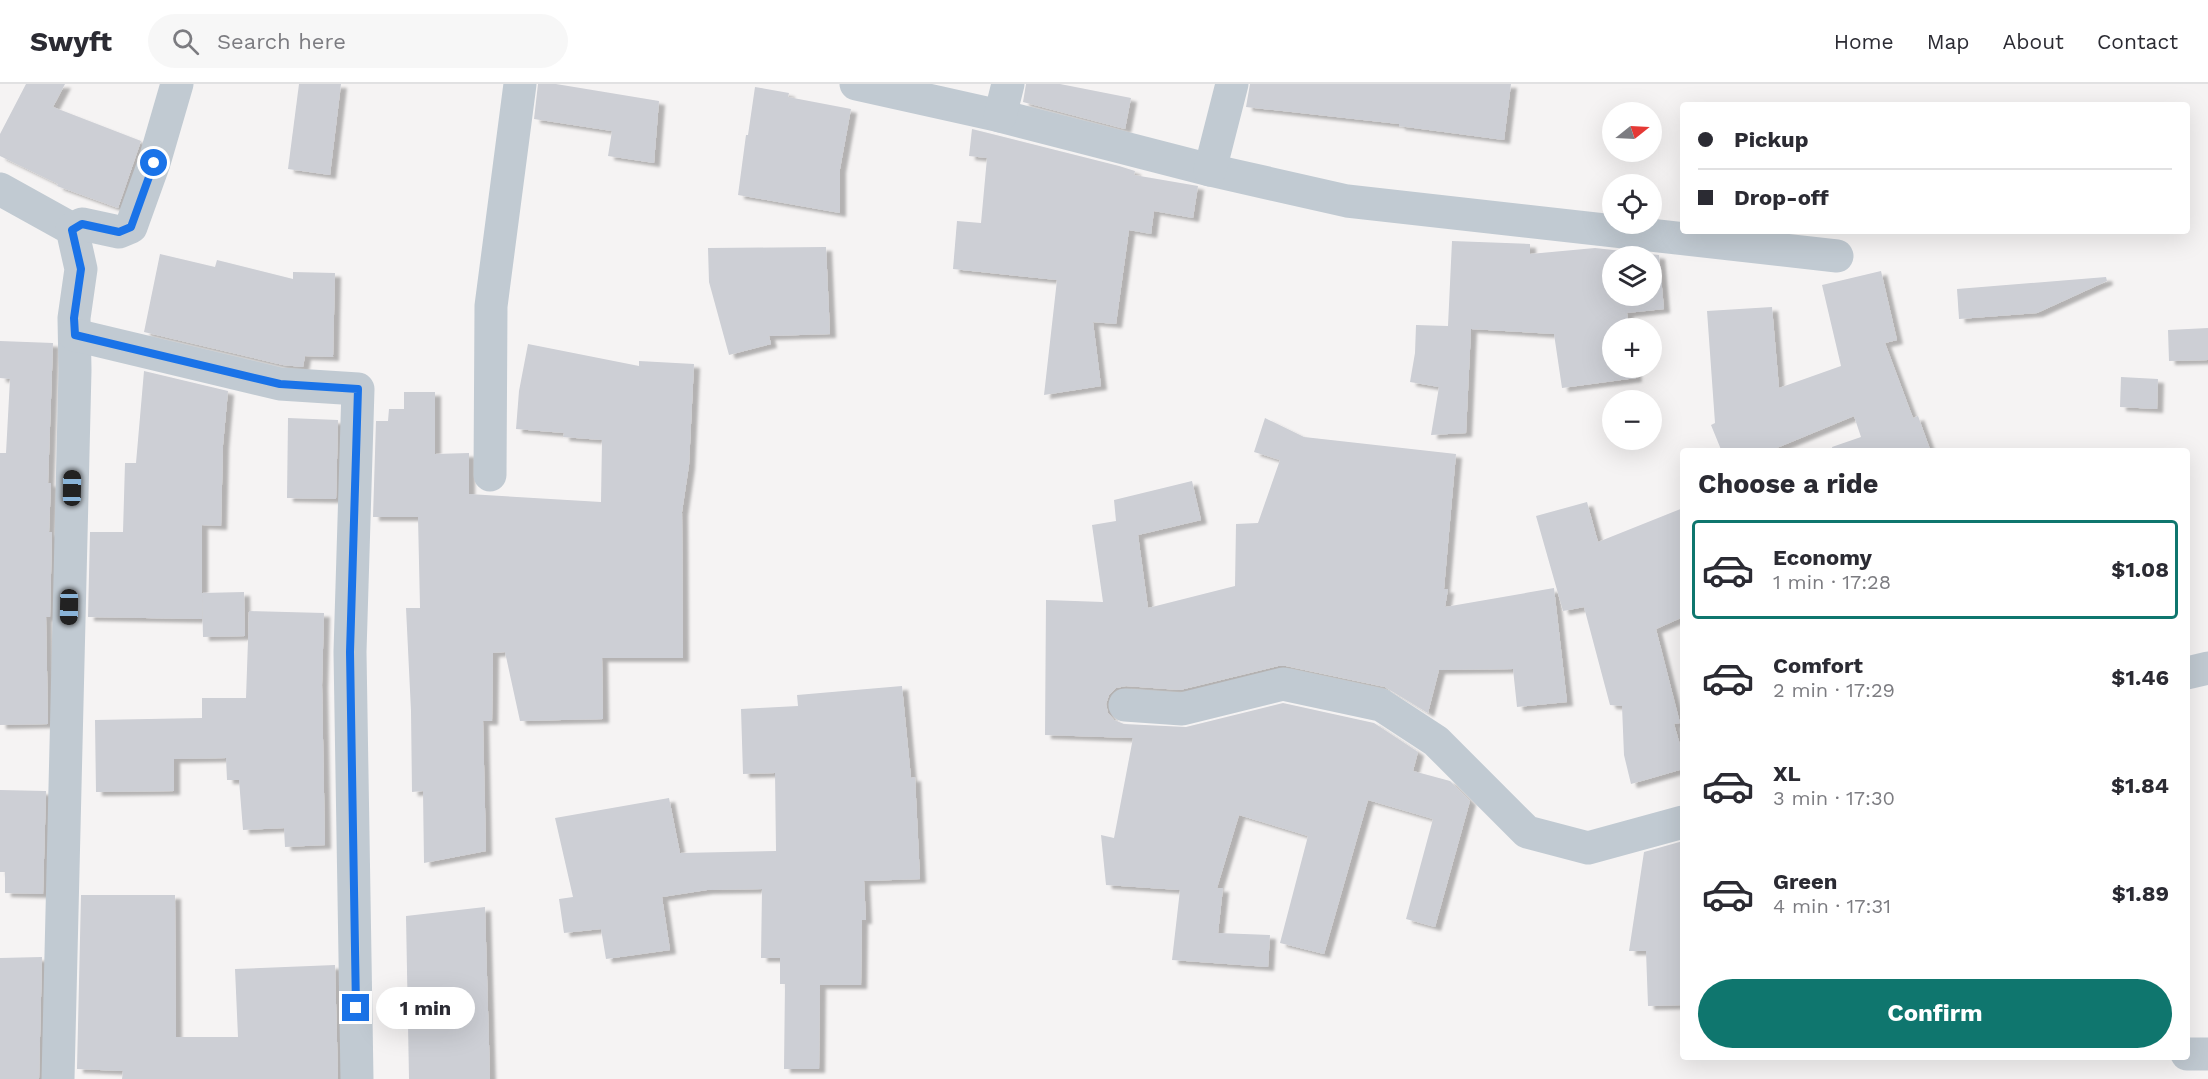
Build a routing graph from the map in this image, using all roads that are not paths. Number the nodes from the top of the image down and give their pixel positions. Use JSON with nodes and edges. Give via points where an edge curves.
{"nodes":[{"id":1,"x":177,"y":84,"type":"edge"},
{"id":2,"x":520,"y":84,"type":"edge"},
{"id":3,"x":856,"y":84,"type":"edge"},
{"id":4,"x":1008,"y":84,"type":"edge"},
{"id":5,"x":1232,"y":84,"type":"edge"},
{"id":6,"x":1000,"y":116,"type":"junction"},
{"id":7,"x":1210,"y":170,"type":"junction"},
{"id":8,"x":0,"y":189,"type":"edge"},
{"id":9,"x":72,"y":230,"type":"junction"},
{"id":10,"x":1837,"y":256,"type":"dead end"},
{"id":11,"x":75,"y":335,"type":"junction"},
{"id":12,"x":490,"y":475,"type":"dead end"},
{"id":13,"x":2208,"y":668,"type":"edge"},
{"id":14,"x":2190,"y":672,"type":"edge"},
{"id":15,"x":1125,"y":705,"type":"dead end"},
{"id":16,"x":1680,"y":823,"type":"edge"},
{"id":17,"x":2190,"y":1054,"type":"edge"},
{"id":18,"x":2208,"y":1054,"type":"edge"},
{"id":19,"x":58,"y":1079,"type":"edge"},
{"id":20,"x":357,"y":1079,"type":"edge"}],
"edges":[{"from":1,"to":9,"type":"street","via":[[131,227],[119,232],[82,224]]},
{"from":2,"to":12,"type":"street","via":[[491,306]]},
{"from":3,"to":6,"type":"street"},
{"from":4,"to":6,"type":"street"},
{"from":5,"to":7,"type":"street"},
{"from":6,"to":7,"type":"street"},
{"from":7,"to":10,"type":"street","via":[[1347,201]]},
{"from":8,"to":9,"type":"street"},
{"from":9,"to":11,"type":"street","via":[[81,269]]},
{"from":11,"to":19,"type":"street"},
{"from":11,"to":20,"type":"street","via":[[280,384],[358,389],[350,652]]},
{"from":13,"to":14,"type":"street"},
{"from":15,"to":16,"type":"street","via":[[1182,709],[1283,684],[1381,705],[1436,741],[1527,832],[1588,848]]},
{"from":17,"to":18,"type":"street"}]}
